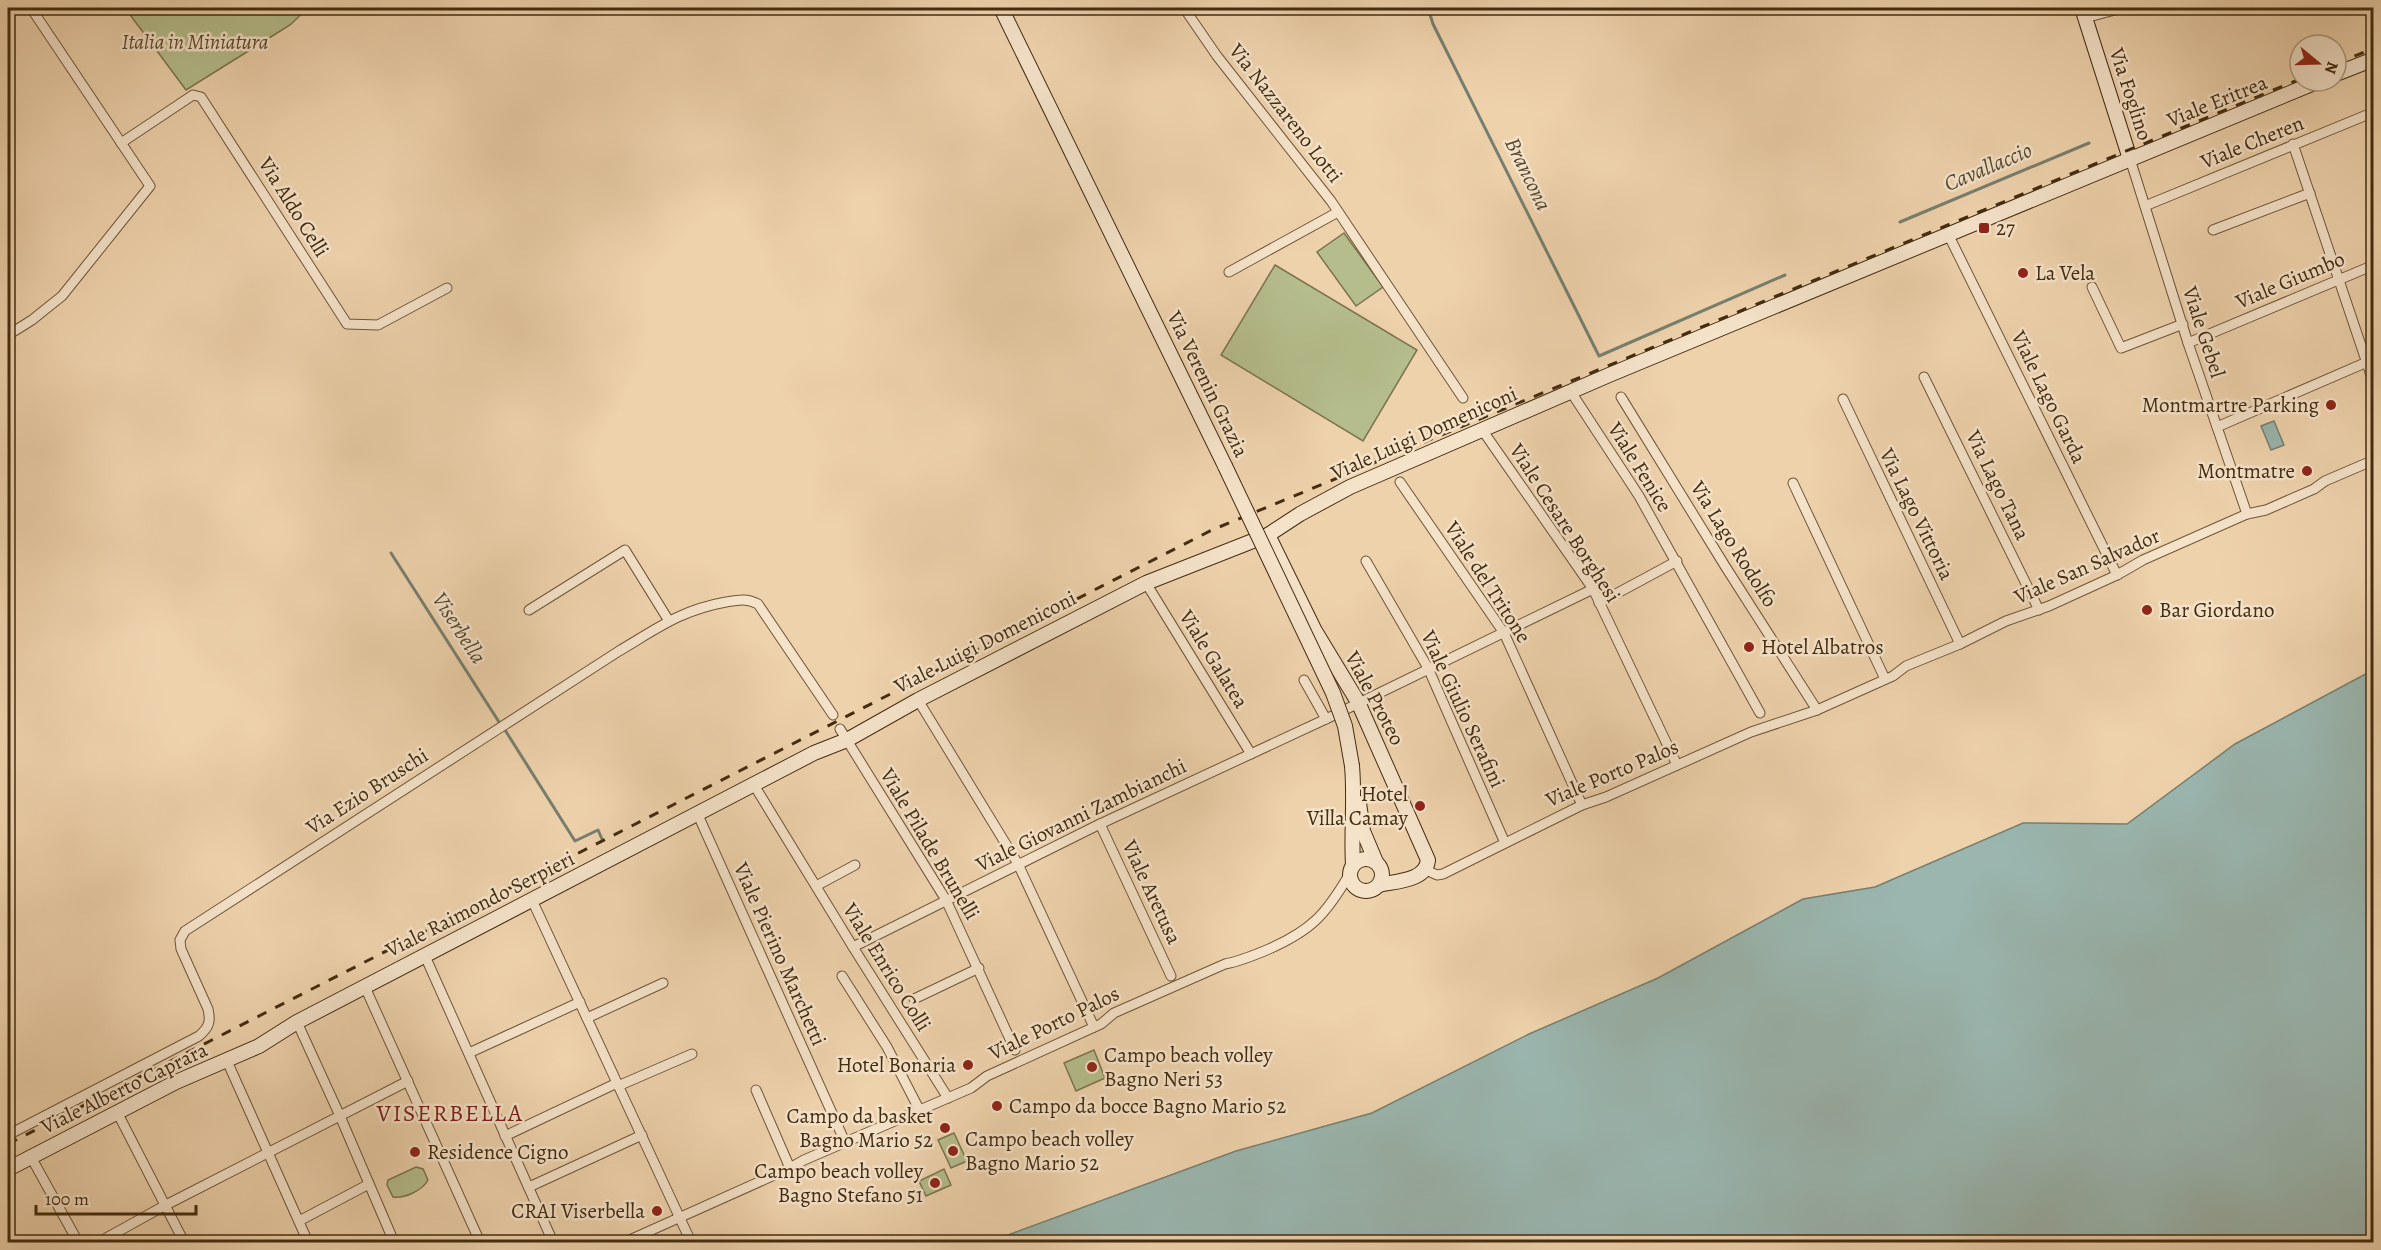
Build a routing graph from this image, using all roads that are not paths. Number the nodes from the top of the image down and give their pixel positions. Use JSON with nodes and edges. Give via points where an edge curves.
{"nodes":[{"id":1,"x":31,"y":8,"type":"edge"},
{"id":2,"x":1001,"y":8,"type":"edge"},
{"id":3,"x":1184,"y":8,"type":"edge"},
{"id":4,"x":2122,"y":8,"type":"edge"},
{"id":5,"x":2084,"y":13,"type":"edge"},
{"id":6,"x":2373,"y":59,"type":"edge"},
{"id":7,"x":2348,"y":69,"type":"edge"},
{"id":8,"x":2290,"y":93,"type":"edge"},
{"id":9,"x":2373,"y":112,"type":"edge"},
{"id":10,"x":121,"y":143,"type":"junction"},
{"id":11,"x":2293,"y":144,"type":"junction"},
{"id":12,"x":2130,"y":159,"type":"junction"},
{"id":13,"x":2310,"y":193,"type":"junction"},
{"id":14,"x":2145,"y":206,"type":"junction"},
{"id":15,"x":1338,"y":212,"type":"junction"},
{"id":16,"x":2213,"y":230,"type":"dead end"},
{"id":17,"x":1948,"y":234,"type":"junction"},
{"id":18,"x":2373,"y":265,"type":"edge"},
{"id":19,"x":1229,"y":272,"type":"dead end"},
{"id":20,"x":2340,"y":279,"type":"junction"},
{"id":21,"x":2092,"y":287,"type":"dead end"},
{"id":22,"x":447,"y":288,"type":"dead end"},
{"id":23,"x":2183,"y":324,"type":"junction"},
{"id":24,"x":8,"y":335,"type":"edge"},
{"id":25,"x":2188,"y":343,"type":"junction"},
{"id":26,"x":2370,"y":361,"type":"edge"},
{"id":27,"x":1924,"y":377,"type":"dead end"},
{"id":28,"x":2373,"y":384,"type":"edge"},
{"id":29,"x":1571,"y":392,"type":"junction"},
{"id":30,"x":1621,"y":397,"type":"dead end"},
{"id":31,"x":1463,"y":398,"type":"dead end"},
{"id":32,"x":1843,"y":399,"type":"dead end"},
{"id":33,"x":2217,"y":427,"type":"junction"},
{"id":34,"x":1483,"y":431,"type":"junction"},
{"id":35,"x":2373,"y":460,"type":"edge"},
{"id":36,"x":1400,"y":482,"type":"dead end"},
{"id":37,"x":1792,"y":483,"type":"dead end"},
{"id":38,"x":2247,"y":514,"type":"junction"},
{"id":39,"x":1268,"y":534,"type":"junction"},
{"id":40,"x":1366,"y":561,"type":"dead end"},
{"id":41,"x":1677,"y":561,"type":"junction"},
{"id":42,"x":2117,"y":575,"type":"junction"},
{"id":43,"x":1146,"y":583,"type":"junction"},
{"id":44,"x":1593,"y":589,"type":"junction"},
{"id":45,"x":1599,"y":603,"type":"junction"},
{"id":46,"x":529,"y":610,"type":"dead end"},
{"id":47,"x":2039,"y":610,"type":"junction"},
{"id":48,"x":669,"y":621,"type":"junction"},
{"id":49,"x":1504,"y":633,"type":"junction"},
{"id":50,"x":1960,"y":644,"type":"junction"},
{"id":51,"x":1428,"y":668,"type":"junction"},
{"id":52,"x":1885,"y":679,"type":"junction"},
{"id":53,"x":1304,"y":680,"type":"dead end"},
{"id":54,"x":918,"y":700,"type":"junction"},
{"id":55,"x":1358,"y":702,"type":"junction"},
{"id":56,"x":1817,"y":710,"type":"junction"},
{"id":57,"x":1760,"y":713,"type":"dead end"},
{"id":58,"x":833,"y":715,"type":"dead end"},
{"id":59,"x":1326,"y":719,"type":"junction"},
{"id":60,"x":843,"y":734,"type":"junction"},
{"id":61,"x":1251,"y":754,"type":"junction"},
{"id":62,"x":1677,"y":765,"type":"junction"},
{"id":63,"x":754,"y":785,"type":"junction"},
{"id":64,"x":1354,"y":788,"type":"junction"},
{"id":65,"x":1582,"y":805,"type":"junction"},
{"id":66,"x":698,"y":814,"type":"junction"},
{"id":67,"x":1100,"y":824,"type":"junction"},
{"id":68,"x":1505,"y":843,"type":"junction"},
{"id":69,"x":1018,"y":864,"type":"junction"},
{"id":70,"x":1378,"y":864,"type":"junction"},
{"id":71,"x":855,"y":865,"type":"dead end"},
{"id":72,"x":1351,"y":870,"type":"junction"},
{"id":73,"x":1426,"y":870,"type":"junction"},
{"id":74,"x":1412,"y":877,"type":"junction"},
{"id":75,"x":1379,"y":885,"type":"junction"},
{"id":76,"x":816,"y":886,"type":"junction"},
{"id":77,"x":532,"y":900,"type":"junction"},
{"id":78,"x":946,"y":900,"type":"junction"},
{"id":79,"x":853,"y":947,"type":"junction"},
{"id":80,"x":425,"y":956,"type":"junction"},
{"id":81,"x":979,"y":968,"type":"junction"},
{"id":82,"x":842,"y":976,"type":"dead end"},
{"id":83,"x":1171,"y":976,"type":"dead end"},
{"id":84,"x":663,"y":983,"type":"dead end"},
{"id":85,"x":365,"y":987,"type":"junction"},
{"id":86,"x":914,"y":999,"type":"dead end"},
{"id":87,"x":580,"y":1002,"type":"junction"},
{"id":88,"x":587,"y":1018,"type":"junction"},
{"id":89,"x":297,"y":1022,"type":"junction"},
{"id":90,"x":1094,"y":1027,"type":"junction"},
{"id":91,"x":1015,"y":1050,"type":"dead end"},
{"id":92,"x":469,"y":1053,"type":"junction"},
{"id":93,"x":692,"y":1054,"type":"dead end"},
{"id":94,"x":227,"y":1061,"type":"junction"},
{"id":95,"x":408,"y":1081,"type":"junction"},
{"id":96,"x":617,"y":1084,"type":"junction"},
{"id":97,"x":756,"y":1090,"type":"dead end"},
{"id":98,"x":948,"y":1098,"type":"junction"},
{"id":99,"x":920,"y":1111,"type":"junction"},
{"id":100,"x":117,"y":1112,"type":"junction"},
{"id":101,"x":340,"y":1116,"type":"junction"},
{"id":102,"x":8,"y":1135,"type":"edge"},
{"id":103,"x":642,"y":1135,"type":"junction"},
{"id":104,"x":505,"y":1136,"type":"junction"},
{"id":105,"x":845,"y":1142,"type":"junction"},
{"id":106,"x":267,"y":1153,"type":"junction"},
{"id":107,"x":31,"y":1156,"type":"junction"},
{"id":108,"x":790,"y":1168,"type":"junction"},
{"id":109,"x":8,"y":1169,"type":"edge"},
{"id":110,"x":369,"y":1184,"type":"junction"},
{"id":111,"x":529,"y":1188,"type":"junction"},
{"id":112,"x":164,"y":1206,"type":"junction"},
{"id":113,"x":680,"y":1218,"type":"junction"},
{"id":114,"x":299,"y":1221,"type":"junction"},
{"id":115,"x":78,"y":1242,"type":"edge"},
{"id":116,"x":99,"y":1242,"type":"edge"},
{"id":117,"x":184,"y":1242,"type":"edge"},
{"id":118,"x":308,"y":1242,"type":"edge"},
{"id":119,"x":394,"y":1242,"type":"edge"},
{"id":120,"x":480,"y":1242,"type":"edge"},
{"id":121,"x":553,"y":1242,"type":"edge"},
{"id":122,"x":625,"y":1242,"type":"edge"},
{"id":123,"x":691,"y":1242,"type":"edge"}],
"edges":[{"from":1,"to":10,"type":"street"},
{"from":2,"to":64,"type":"street","name":"Via Verenin Grazia","bridge":true,"via":[[1333,693],[1345,726]]},
{"from":3,"to":15,"type":"street","name":"Via Nazzareno Lotti"},
{"from":4,"to":5,"type":"street"},
{"from":5,"to":12,"type":"street","name":"Via Foglino"},
{"from":6,"to":7,"type":"street"},
{"from":8,"to":12,"type":"street","name":"Viale Eritrea"},
{"from":9,"to":11,"type":"street","name":"Viale Cheren"},
{"from":10,"to":22,"type":"street","name":"Via Aldo Celli","via":[[193,95],[201,97],[347,324],[378,325]]},
{"from":10,"to":24,"type":"street","via":[[150,186],[62,296]]},
{"from":11,"to":13,"type":"street"},
{"from":11,"to":14,"type":"street","name":"Viale Cheren"},
{"from":12,"to":14,"type":"street","name":"Viale Gebel"},
{"from":12,"to":17,"type":"street","name":"Viale Luigi Domeniconi"},
{"from":13,"to":16,"type":"street"},
{"from":13,"to":20,"type":"street"},
{"from":14,"to":23,"type":"street","name":"Viale Gebel"},
{"from":15,"to":19,"type":"street","name":"Via Nazzareno Lotti"},
{"from":15,"to":31,"type":"street","name":"Via Nazzareno Lotti"},
{"from":17,"to":29,"type":"street","name":"Viale Luigi Domeniconi"},
{"from":17,"to":42,"type":"street","name":"Viale Lago Garda"},
{"from":18,"to":20,"type":"street","name":"Viale Giumbo"},
{"from":20,"to":25,"type":"street","name":"Viale Giumbo"},
{"from":20,"to":26,"type":"street"},
{"from":21,"to":23,"type":"street","via":[[2121,348]]},
{"from":23,"to":25,"type":"street","name":"Viale Gebel"},
{"from":25,"to":33,"type":"street","name":"Viale Gebel"},
{"from":26,"to":28,"type":"street"},
{"from":26,"to":33,"type":"street"},
{"from":27,"to":47,"type":"street","name":"Via Lago Tana"},
{"from":29,"to":34,"type":"street","name":"Viale Luigi Domeniconi"},
{"from":29,"to":41,"type":"street","name":"Viale Fenice"},
{"from":30,"to":56,"type":"street","name":"Via Lago Rodolfo"},
{"from":32,"to":50,"type":"street","name":"Via Lago Vittoria"},
{"from":33,"to":38,"type":"street","name":"Viale Gebel"},
{"from":34,"to":39,"type":"street","name":"Viale Luigi Domeniconi","via":[[1350,487]]},
{"from":34,"to":44,"type":"street","name":"Viale Cesare Borghesi"},
{"from":35,"to":38,"type":"street","name":"Viale San Salvador","via":[[2259,513]]},
{"from":36,"to":49,"type":"street","name":"Viale del Tritone"},
{"from":37,"to":52,"type":"street"},
{"from":38,"to":42,"type":"street","name":"Viale San Salvador"},
{"from":39,"to":43,"type":"street","name":"Viale Luigi Domeniconi"},
{"from":39,"to":55,"type":"street","name":"Viale Proteo","via":[[1315,631]]},
{"from":40,"to":51,"type":"street","name":"Viale Giulio Serafini"},
{"from":41,"to":45,"type":"street"},
{"from":41,"to":57,"type":"street","name":"Viale Fenice"},
{"from":42,"to":47,"type":"street","name":"Viale San Salvador"},
{"from":43,"to":54,"type":"street","name":"Viale Luigi Domeniconi"},
{"from":43,"to":61,"type":"street","name":"Viale Galatea"},
{"from":44,"to":45,"type":"street","name":"Viale Cesare Borghesi"},
{"from":44,"to":49,"type":"street","name":"Viale Giovanni Zambianchi"},
{"from":45,"to":62,"type":"street","name":"Viale Cesare Borghesi"},
{"from":46,"to":48,"type":"street","via":[[625,549]]},
{"from":47,"to":50,"type":"street","name":"Viale San Salvador"},
{"from":48,"to":58,"type":"street","name":"Via Ezio Bruschi","via":[[703,606],[751,600],[762,610]]},
{"from":48,"to":102,"type":"street","name":"Via Ezio Bruschi","via":[[185,931],[181,949],[210,1020],[208,1028]]},
{"from":49,"to":51,"type":"street","name":"Viale Giovanni Zambianchi"},
{"from":49,"to":65,"type":"street","name":"Viale del Tritone"},
{"from":50,"to":52,"type":"street","name":"Viale San Salvador"},
{"from":51,"to":55,"type":"street","name":"Viale Giovanni Zambianchi"},
{"from":51,"to":68,"type":"street","name":"Viale Giulio Serafini"},
{"from":52,"to":56,"type":"street","name":"Viale San Salvador"},
{"from":53,"to":59,"type":"street"},
{"from":54,"to":60,"type":"street","name":"Viale Luigi Domeniconi"},
{"from":54,"to":69,"type":"street"},
{"from":55,"to":59,"type":"street","name":"Viale Giovanni Zambianchi"},
{"from":55,"to":73,"type":"street","name":"Viale Proteo","via":[[1428,860]]},
{"from":56,"to":62,"type":"street","name":"Viale Porto Palos","via":[[1752,732]]},
{"from":59,"to":61,"type":"street","name":"Viale Giovanni Zambianchi"},
{"from":60,"to":63,"type":"street","name":"Viale Luigi Domeniconi"},
{"from":60,"to":78,"type":"street","name":"Viale Pilade Brunelli"},
{"from":61,"to":67,"type":"street","name":"Viale Giovanni Zambianchi"},
{"from":62,"to":65,"type":"street","name":"Viale Porto Palos"},
{"from":63,"to":66,"type":"street","name":"Viale Raimondo Serpieri"},
{"from":63,"to":76,"type":"street","name":"Viale Enrico Colli"},
{"from":64,"to":70,"type":"street","name":"Via Verenin Grazia","via":[[1363,831]]},
{"from":64,"to":72,"type":"street","name":"Via Verenin Grazia"},
{"from":65,"to":68,"type":"street","name":"Viale Porto Palos"},
{"from":66,"to":77,"type":"street","name":"Viale Raimondo Serpieri"},
{"from":66,"to":105,"type":"street","name":"Viale Pierino Marchetti"},
{"from":67,"to":69,"type":"street","name":"Viale Giovanni Zambianchi"},
{"from":67,"to":83,"type":"street","name":"Viale Aretusa"},
{"from":68,"to":73,"type":"street","name":"Viale Porto Palos","via":[[1443,874]]},
{"from":69,"to":78,"type":"street","name":"Viale Giovanni Zambianchi"},
{"from":69,"to":90,"type":"street"},
{"from":70,"to":72,"type":"street","via":[[1361,860]]},
{"from":70,"to":74,"type":"street"},
{"from":70,"to":75,"type":"street","via":[[1382,876]]},
{"from":71,"to":76,"type":"street","name":"Viale Enrico Colli"},
{"from":72,"to":75,"type":"street","via":[[1352,885],[1361,891],[1371,891]]},
{"from":72,"to":90,"type":"street","name":"Viale Porto Palos","via":[[1321,917],[1301,934],[1135,1004]]},
{"from":73,"to":74,"type":"street"},
{"from":74,"to":75,"type":"street"},
{"from":76,"to":79,"type":"street","name":"Viale Enrico Colli"},
{"from":77,"to":80,"type":"street","name":"Viale Raimondo Serpieri"},
{"from":77,"to":87,"type":"street"},
{"from":78,"to":79,"type":"street","name":"Viale Giovanni Zambianchi"},
{"from":78,"to":81,"type":"street","name":"Viale Pilade Brunelli"},
{"from":79,"to":98,"type":"street","name":"Viale Enrico Colli"},
{"from":80,"to":85,"type":"street","name":"Viale Raimondo Serpieri"},
{"from":80,"to":92,"type":"street"},
{"from":81,"to":86,"type":"street"},
{"from":81,"to":91,"type":"street","name":"Viale Pilade Brunelli"},
{"from":82,"to":99,"type":"street","via":[[887,1047]]},
{"from":84,"to":88,"type":"street"},
{"from":85,"to":89,"type":"street","name":"Viale Raimondo Serpieri"},
{"from":85,"to":95,"type":"street"},
{"from":87,"to":88,"type":"street"},
{"from":87,"to":92,"type":"street"},
{"from":88,"to":96,"type":"street"},
{"from":89,"to":94,"type":"street","name":"Viale Raimondo Serpieri"},
{"from":89,"to":101,"type":"street"},
{"from":90,"to":98,"type":"street","name":"Viale Porto Palos"},
{"from":92,"to":104,"type":"street"},
{"from":93,"to":96,"type":"street"},
{"from":94,"to":100,"type":"street","name":"Viale Alberto Caprara"},
{"from":94,"to":106,"type":"street"},
{"from":95,"to":101,"type":"street"},
{"from":95,"to":120,"type":"street"},
{"from":96,"to":103,"type":"street"},
{"from":96,"to":104,"type":"street"},
{"from":97,"to":108,"type":"street"},
{"from":98,"to":99,"type":"street","name":"Viale Porto Palos"},
{"from":99,"to":105,"type":"street","name":"Viale Porto Palos"},
{"from":100,"to":107,"type":"street","name":"Viale Alberto Caprara"},
{"from":100,"to":112,"type":"street"},
{"from":101,"to":106,"type":"street"},
{"from":101,"to":110,"type":"street"},
{"from":103,"to":111,"type":"street"},
{"from":103,"to":113,"type":"street"},
{"from":104,"to":111,"type":"street"},
{"from":105,"to":108,"type":"street","name":"Viale Porto Palos"},
{"from":106,"to":112,"type":"street"},
{"from":106,"to":114,"type":"street"},
{"from":107,"to":109,"type":"street","name":"Viale Alberto Caprara"},
{"from":107,"to":115,"type":"street"},
{"from":108,"to":113,"type":"street","name":"Viale Porto Palos"},
{"from":110,"to":114,"type":"street"},
{"from":110,"to":119,"type":"street"},
{"from":111,"to":121,"type":"street"},
{"from":112,"to":116,"type":"street"},
{"from":112,"to":117,"type":"street"},
{"from":113,"to":122,"type":"street","name":"Viale Porto Palos"},
{"from":113,"to":123,"type":"street"},
{"from":114,"to":118,"type":"street"}]}
